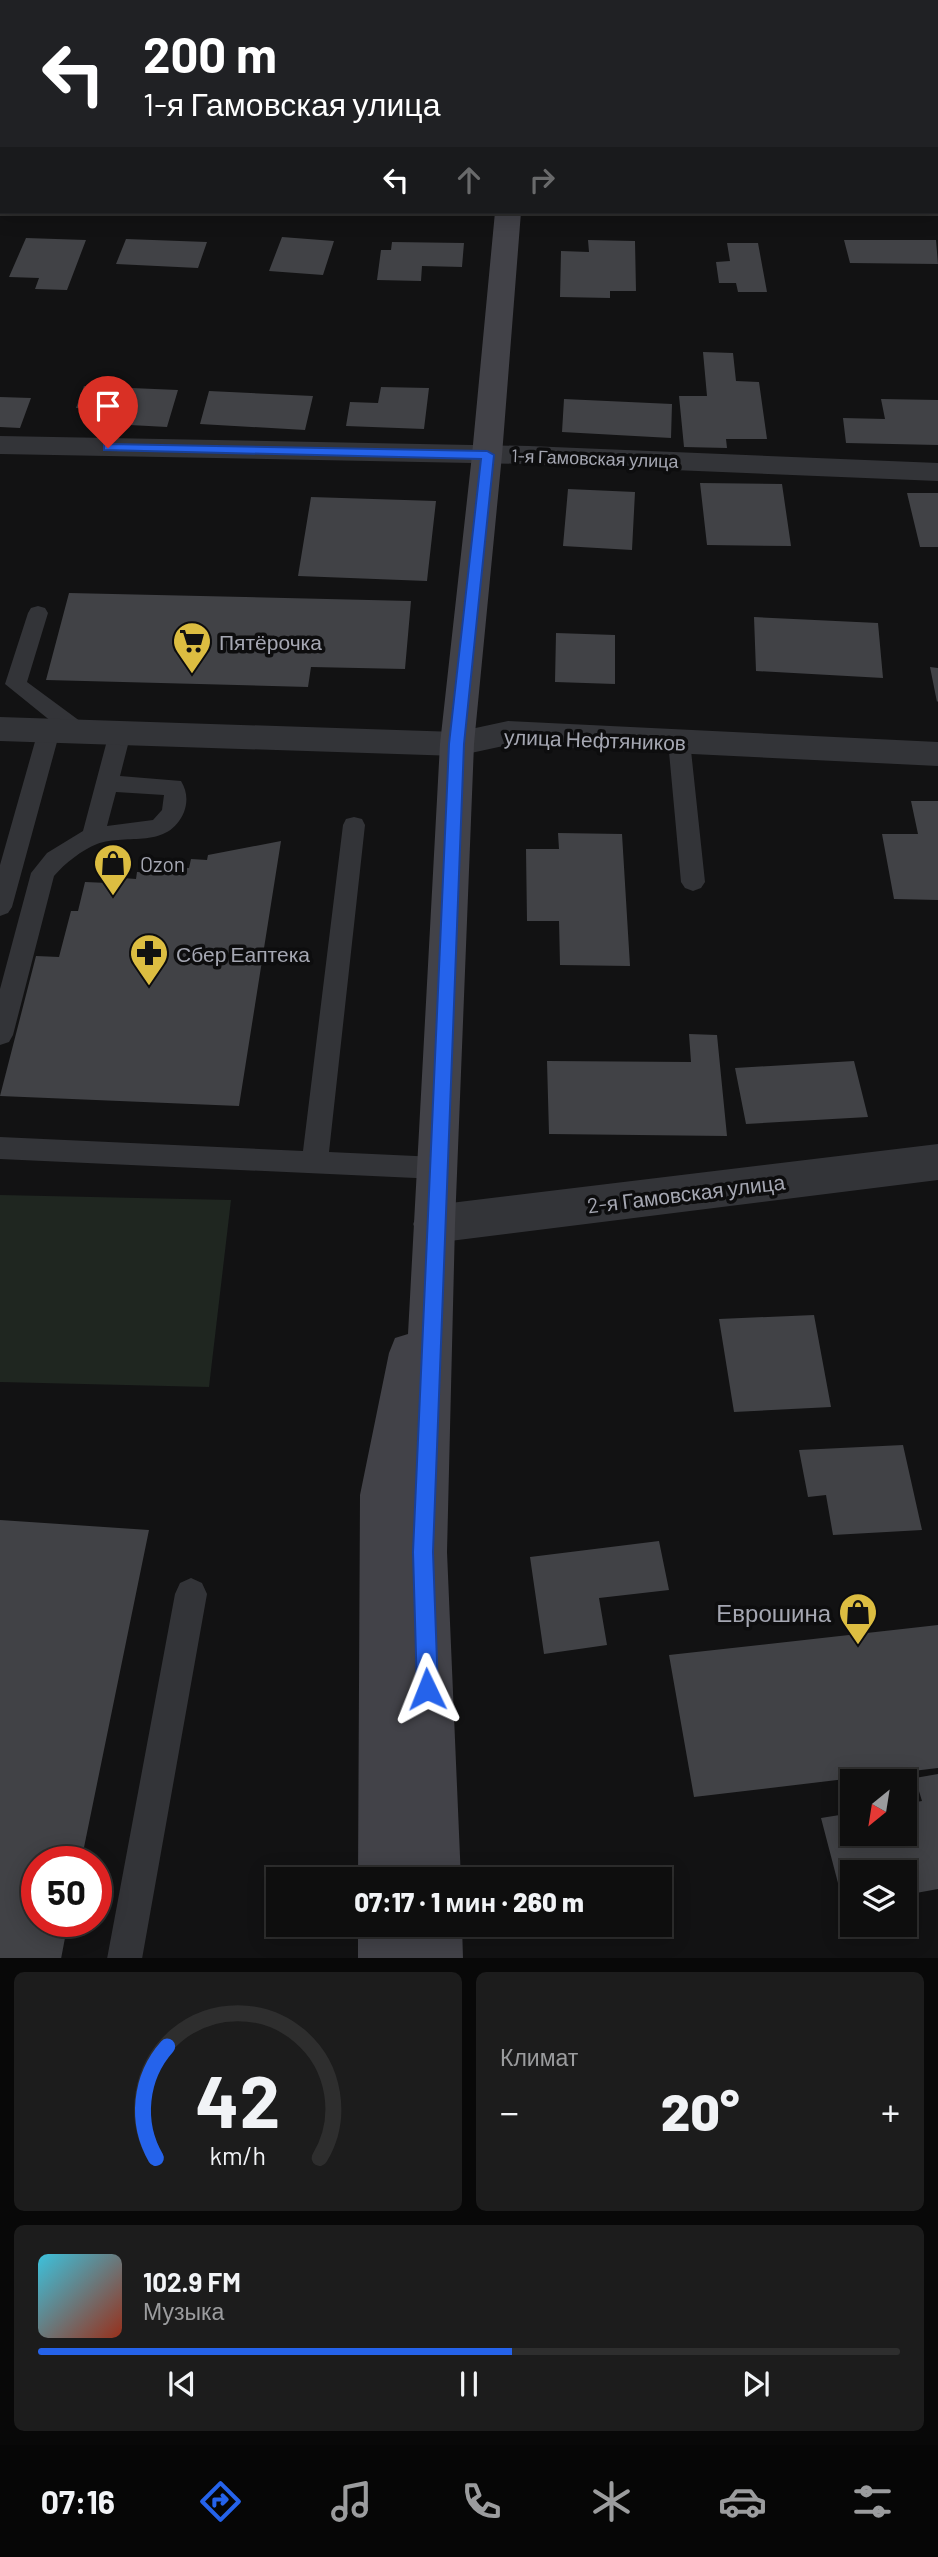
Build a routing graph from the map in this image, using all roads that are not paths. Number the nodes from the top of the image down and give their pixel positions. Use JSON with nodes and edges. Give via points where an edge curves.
{"nodes":[{"id":1,"x":508,"y":214,"type":"edge"},
{"id":2,"x":0,"y":446,"type":"edge"},
{"id":3,"x":487,"y":455,"type":"junction"},
{"id":4,"x":938,"y":472,"type":"edge"},
{"id":5,"x":38,"y":613,"type":"dead end"},
{"id":6,"x":0,"y":729,"type":"edge"},
{"id":7,"x":64,"y":731,"type":"junction"},
{"id":8,"x":120,"y":733,"type":"junction"},
{"id":9,"x":679,"y":741,"type":"junction"},
{"id":10,"x":457,"y":744,"type":"junction"},
{"id":11,"x":938,"y":754,"type":"edge"},
{"id":12,"x":106,"y":783,"type":"junction"},
{"id":13,"x":354,"y":824,"type":"dead end"},
{"id":14,"x":93,"y":836,"type":"junction"},
{"id":15,"x":692,"y":882,"type":"dead end"},
{"id":16,"x":0,"y":908,"type":"edge"},
{"id":17,"x":0,"y":1035,"type":"edge"},
{"id":18,"x":0,"y":1148,"type":"edge"},
{"id":19,"x":315,"y":1162,"type":"junction"},
{"id":20,"x":938,"y":1163,"type":"edge"},
{"id":21,"x":437,"y":1168,"type":"junction"},
{"id":22,"x":434,"y":1224,"type":"junction"},
{"id":23,"x":191,"y":1594,"type":"dead end"},
{"id":24,"x":385,"y":1867,"type":"edge"},
{"id":25,"x":433,"y":1867,"type":"edge"},
{"id":26,"x":385,"y":1937,"type":"edge"},
{"id":27,"x":435,"y":1937,"type":"edge"},
{"id":28,"x":124,"y":1958,"type":"edge"},
{"id":29,"x":385,"y":1958,"type":"edge"},
{"id":30,"x":436,"y":1958,"type":"edge"}],
"edges":[{"from":1,"to":3,"type":"main road"},
{"from":2,"to":3,"type":"street","name":"1-я Гамовская улица"},
{"from":3,"to":4,"type":"street","name":"1-я Гамовская улица"},
{"from":3,"to":10,"type":"main road"},
{"from":5,"to":7,"type":"lane","via":[[16,684]]},
{"from":6,"to":7,"type":"street","name":"улица Нефтяников"},
{"from":7,"to":8,"type":"street","name":"улица Нефтяников"},
{"from":7,"to":16,"type":"lane"},
{"from":8,"to":10,"type":"street","name":"улица Нефтяников"},
{"from":8,"to":12,"type":"lane"},
{"from":9,"to":10,"type":"street","name":"улица Нефтяников","via":[[508,733]]},
{"from":9,"to":11,"type":"street","name":"улица Нефтяников"},
{"from":9,"to":15,"type":"lane"},
{"from":10,"to":21,"type":"main road"},
{"from":12,"to":14,"type":"lane"},
{"from":12,"to":14,"type":"lane","via":[[173,787],[171,817],[158,828]]},
{"from":13,"to":19,"type":"lane"},
{"from":14,"to":17,"type":"lane","via":[[55,859],[43,873]]},
{"from":18,"to":19,"type":"lane"},
{"from":19,"to":21,"type":"lane"},
{"from":20,"to":22,"type":"street","name":"2-я Гамовская улица"},
{"from":21,"to":22,"type":"main road"},
{"from":22,"to":24,"type":"main road","via":[[384,1495]]},
{"from":22,"to":25,"type":"main road","via":[[423,1552]]},
{"from":23,"to":28,"type":"lane"},
{"from":26,"to":29,"type":"main road"},
{"from":27,"to":30,"type":"main road"}]}
